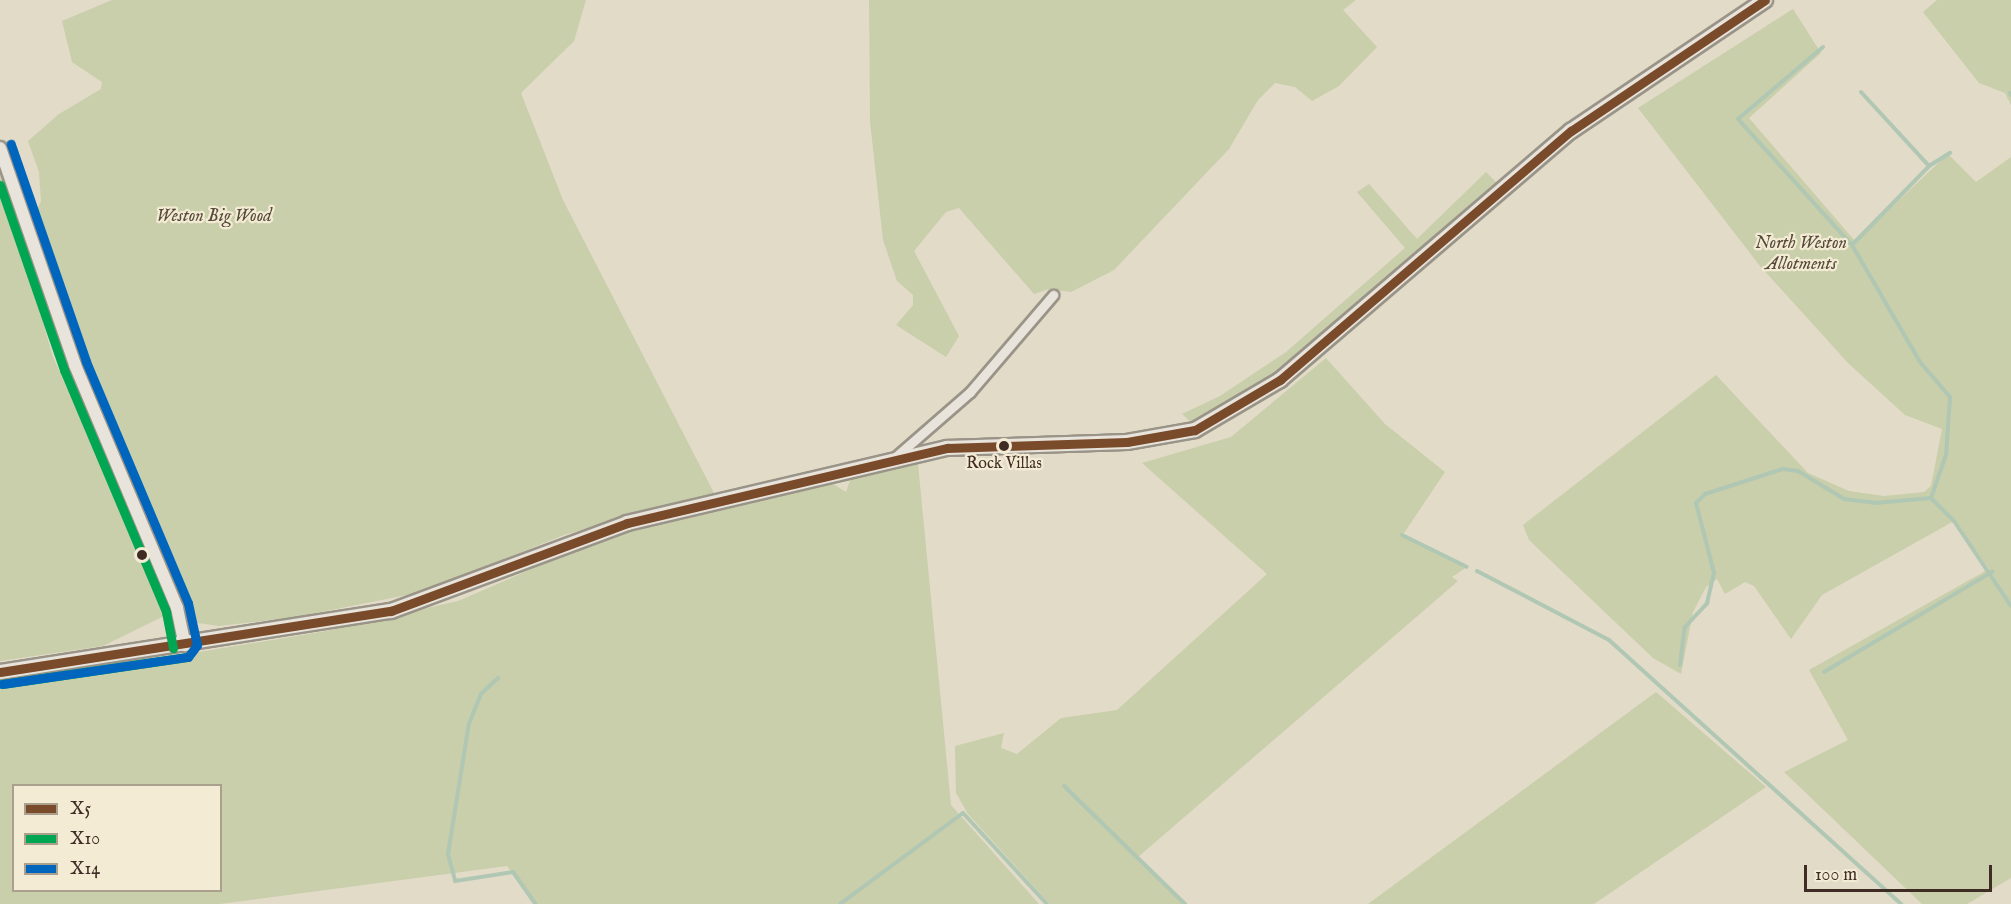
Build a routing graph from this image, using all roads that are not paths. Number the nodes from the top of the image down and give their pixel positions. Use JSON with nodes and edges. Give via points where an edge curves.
{"nodes":[{"id":1,"x":1765,"y":0,"type":"edge"},
{"id":2,"x":0,"y":148,"type":"edge"},
{"id":3,"x":1053,"y":295,"type":"dead end"},
{"id":4,"x":892,"y":460,"type":"junction"},
{"id":5,"x":186,"y":645,"type":"junction"},
{"id":6,"x":0,"y":672,"type":"edge"}],
"edges":[{"from":1,"to":4,"type":"main road","via":[[1570,131],[1324,344],[1217,420],[1158,439],[986,443]]},
{"from":2,"to":5,"type":"street","via":[[75,365],[177,608]]},
{"from":3,"to":4,"type":"street","via":[[970,392]]},
{"from":4,"to":5,"type":"main road","via":[[627,523],[391,611]]},
{"from":5,"to":6,"type":"main road"}]}
